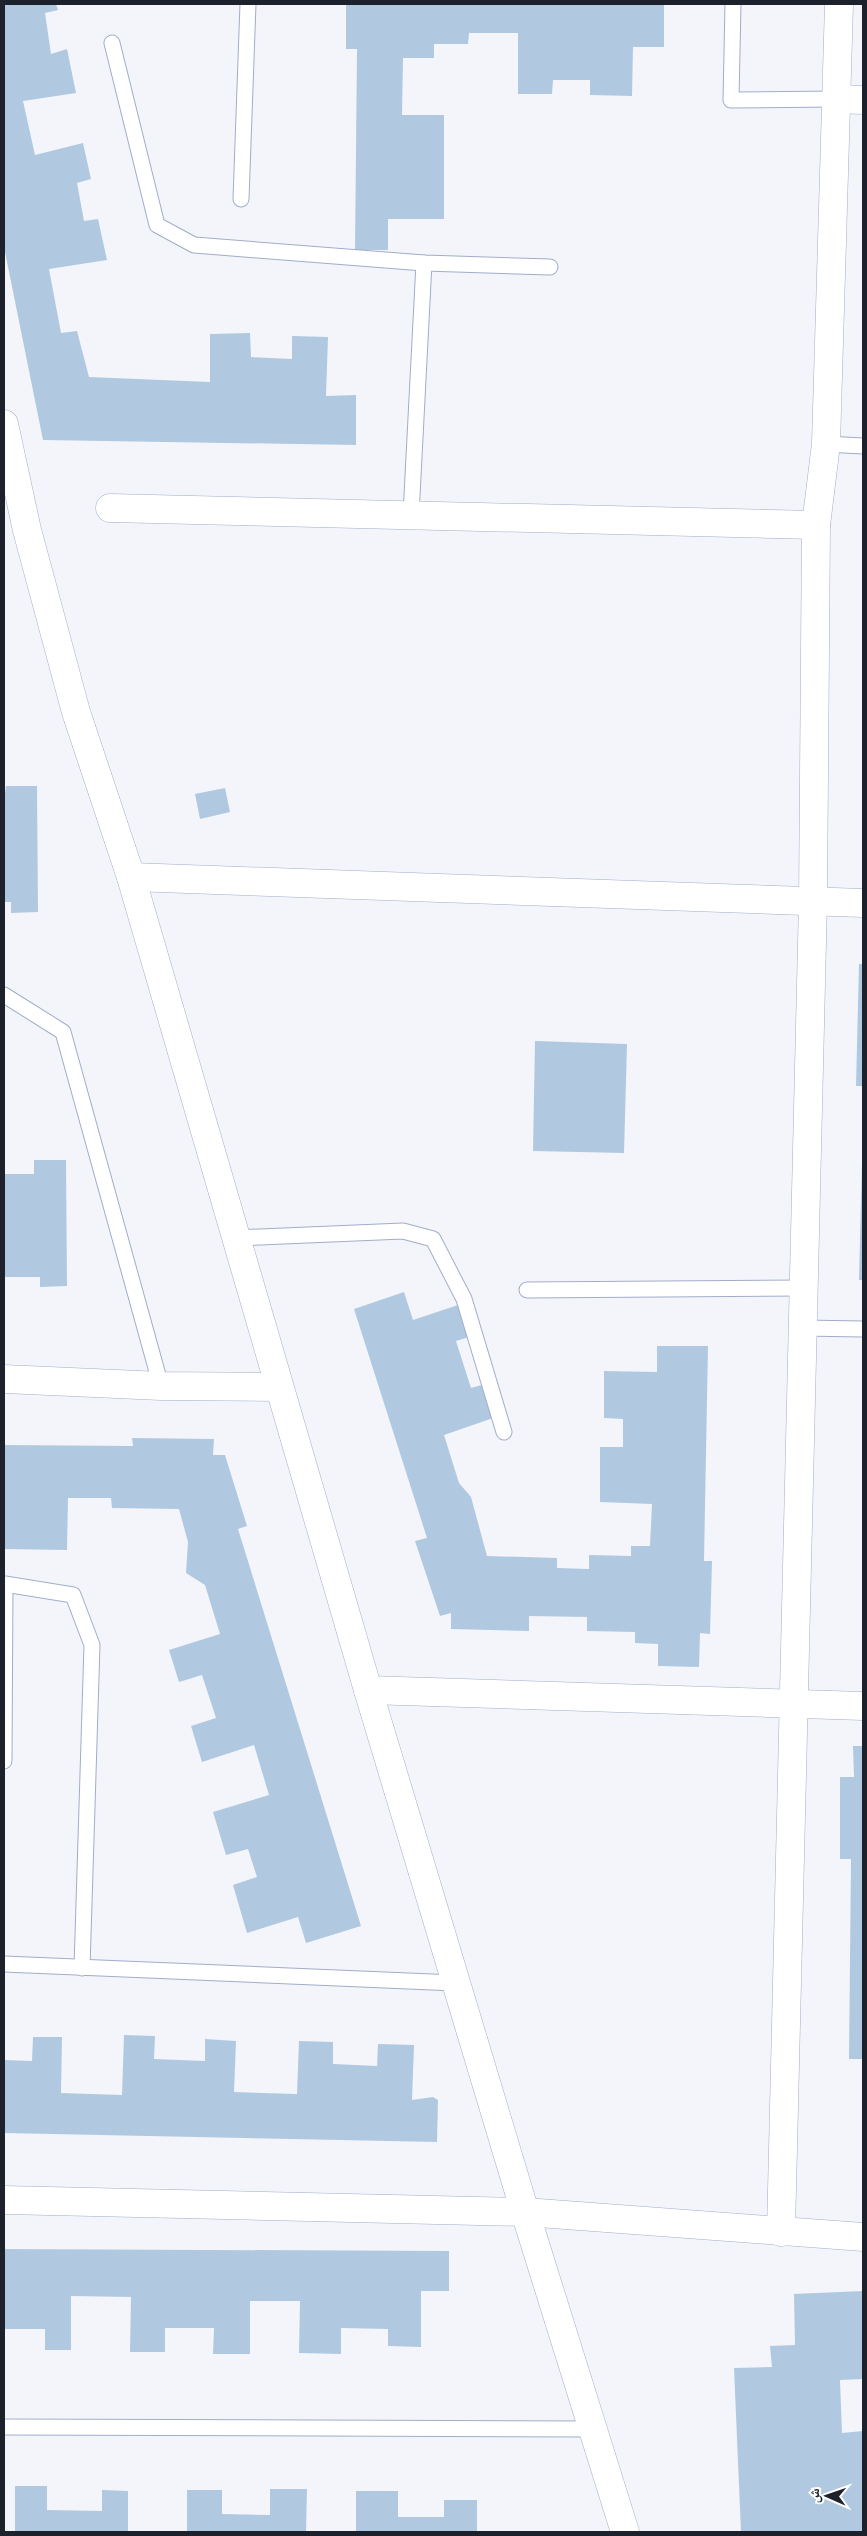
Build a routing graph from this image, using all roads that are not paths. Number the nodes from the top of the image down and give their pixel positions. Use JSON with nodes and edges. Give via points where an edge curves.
{"nodes":[{"id":1,"x":248,"y":4,"type":"edge"},
{"id":2,"x":733,"y":4,"type":"edge"},
{"id":3,"x":839,"y":4,"type":"edge"},
{"id":4,"x":112,"y":43,"type":"dead end"},
{"id":5,"x":836,"y":99,"type":"junction"},
{"id":6,"x":863,"y":100,"type":"edge"},
{"id":7,"x":241,"y":199,"type":"dead end"},
{"id":8,"x":424,"y":263,"type":"junction"},
{"id":9,"x":550,"y":267,"type":"dead end"},
{"id":10,"x":4,"y":424,"type":"edge"},
{"id":11,"x":826,"y":444,"type":"junction"},
{"id":12,"x":863,"y":446,"type":"edge"},
{"id":13,"x":110,"y":508,"type":"dead end"},
{"id":14,"x":411,"y":515,"type":"junction"},
{"id":15,"x":816,"y":525,"type":"junction"},
{"id":16,"x":131,"y":877,"type":"junction"},
{"id":17,"x":813,"y":901,"type":"junction"},
{"id":18,"x":863,"y":903,"type":"edge"},
{"id":19,"x":4,"y":995,"type":"edge"},
{"id":20,"x":235,"y":1238,"type":"junction"},
{"id":21,"x":804,"y":1288,"type":"junction"},
{"id":22,"x":527,"y":1290,"type":"dead end"},
{"id":23,"x":802,"y":1328,"type":"junction"},
{"id":24,"x":863,"y":1329,"type":"edge"},
{"id":25,"x":4,"y":1379,"type":"edge"},
{"id":26,"x":161,"y":1386,"type":"junction"},
{"id":27,"x":278,"y":1387,"type":"junction"},
{"id":28,"x":504,"y":1432,"type":"dead end"},
{"id":29,"x":4,"y":1584,"type":"edge"},
{"id":30,"x":368,"y":1690,"type":"junction"},
{"id":31,"x":794,"y":1705,"type":"junction"},
{"id":32,"x":863,"y":1706,"type":"edge"},
{"id":33,"x":4,"y":1762,"type":"edge"},
{"id":34,"x":4,"y":1964,"type":"edge"},
{"id":35,"x":82,"y":1968,"type":"junction"},
{"id":36,"x":456,"y":1982,"type":"junction"},
{"id":37,"x":4,"y":2200,"type":"edge"},
{"id":38,"x":525,"y":2212,"type":"junction"},
{"id":39,"x":781,"y":2232,"type":"junction"},
{"id":40,"x":863,"y":2236,"type":"edge"},
{"id":41,"x":4,"y":2427,"type":"edge"},
{"id":42,"x":592,"y":2429,"type":"junction"},
{"id":43,"x":625,"y":2532,"type":"edge"}],
"edges":[{"from":1,"to":7,"type":"lane"},
{"from":2,"to":5,"type":"lane","via":[[731,100]]},
{"from":3,"to":5,"type":"street"},
{"from":4,"to":8,"type":"lane","via":[[157,224],[194,245]]},
{"from":5,"to":6,"type":"street"},
{"from":5,"to":11,"type":"street"},
{"from":8,"to":9,"type":"lane"},
{"from":8,"to":14,"type":"lane"},
{"from":10,"to":16,"type":"street","via":[[27,530],[76,712]]},
{"from":11,"to":12,"type":"lane"},
{"from":11,"to":15,"type":"street"},
{"from":13,"to":14,"type":"street"},
{"from":14,"to":15,"type":"street"},
{"from":15,"to":17,"type":"street"},
{"from":16,"to":17,"type":"street"},
{"from":16,"to":20,"type":"street"},
{"from":17,"to":18,"type":"street"},
{"from":17,"to":21,"type":"street"},
{"from":19,"to":26,"type":"lane","via":[[63,1032]]},
{"from":20,"to":27,"type":"street"},
{"from":20,"to":28,"type":"lane","via":[[403,1231],[433,1239],[464,1299]]},
{"from":21,"to":22,"type":"lane"},
{"from":21,"to":23,"type":"street"},
{"from":23,"to":24,"type":"lane"},
{"from":23,"to":31,"type":"street"},
{"from":25,"to":26,"type":"street"},
{"from":26,"to":27,"type":"street"},
{"from":27,"to":30,"type":"street"},
{"from":29,"to":33,"type":"lane"},
{"from":29,"to":35,"type":"lane","via":[[73,1595],[92,1645]]},
{"from":30,"to":31,"type":"street"},
{"from":30,"to":36,"type":"street"},
{"from":31,"to":32,"type":"street"},
{"from":31,"to":39,"type":"street"},
{"from":34,"to":35,"type":"lane"},
{"from":35,"to":36,"type":"lane"},
{"from":36,"to":38,"type":"street"},
{"from":37,"to":38,"type":"street"},
{"from":38,"to":39,"type":"street"},
{"from":38,"to":42,"type":"street"},
{"from":39,"to":40,"type":"street"},
{"from":41,"to":42,"type":"lane"},
{"from":42,"to":43,"type":"street"}]}
